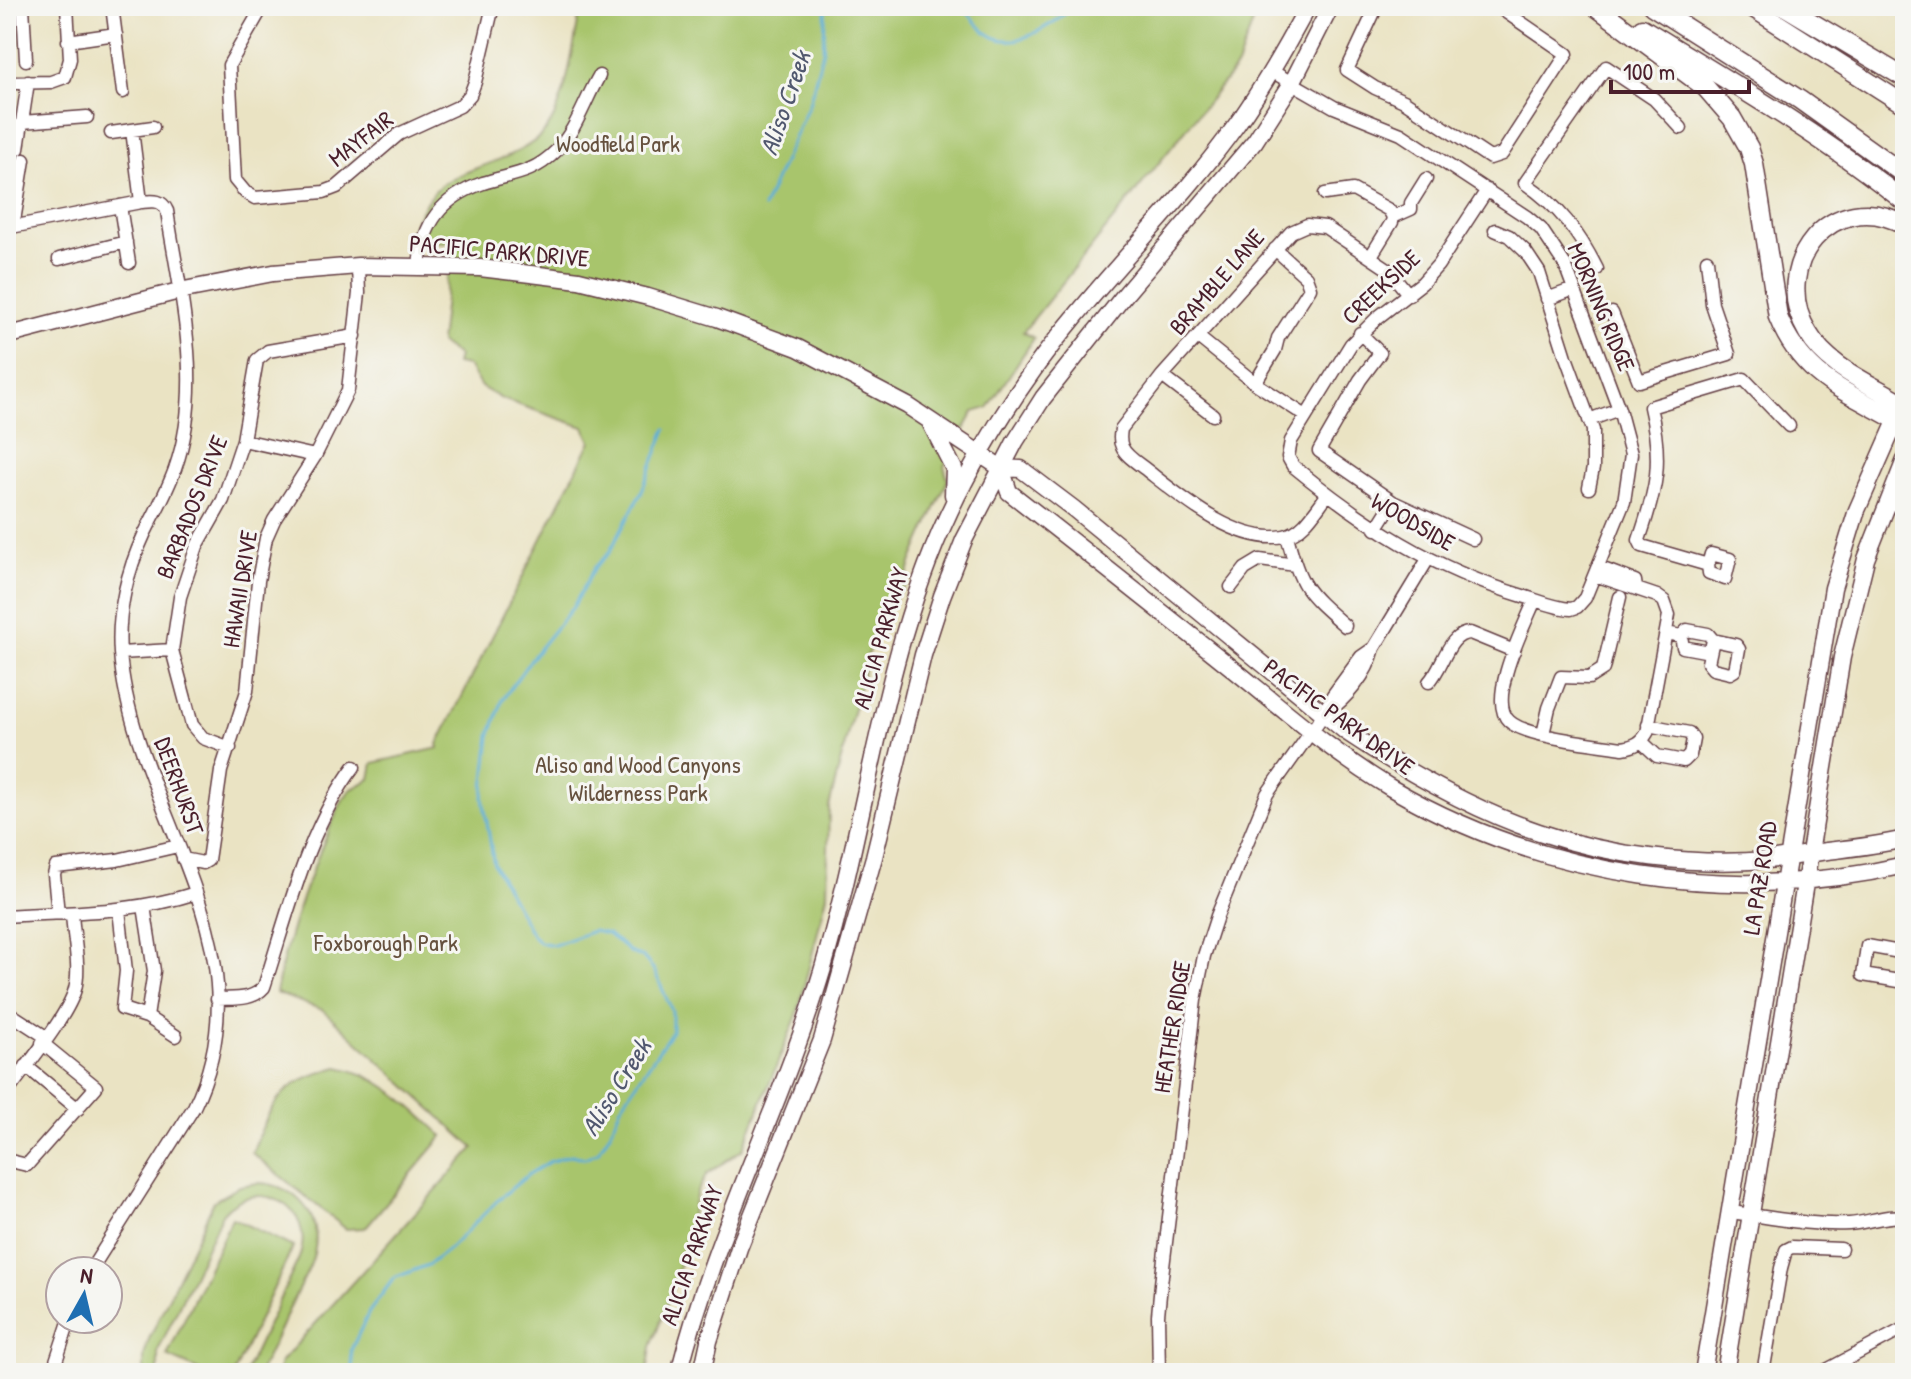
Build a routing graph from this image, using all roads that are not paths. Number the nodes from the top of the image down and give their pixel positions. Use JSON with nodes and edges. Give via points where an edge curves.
{"nodes":[{"id":1,"x":23,"y":6,"type":"edge"},
{"id":2,"x":67,"y":6,"type":"edge"},
{"id":3,"x":112,"y":6,"type":"edge"},
{"id":4,"x":263,"y":6,"type":"edge"},
{"id":5,"x":493,"y":6,"type":"edge"},
{"id":6,"x":1308,"y":6,"type":"edge"},
{"id":7,"x":1331,"y":6,"type":"edge"},
{"id":8,"x":1377,"y":6,"type":"edge"},
{"id":9,"x":1595,"y":6,"type":"edge"},
{"id":10,"x":1606,"y":6,"type":"edge"},
{"id":11,"x":1652,"y":6,"type":"edge"},
{"id":12,"x":1750,"y":6,"type":"edge"},
{"id":13,"x":1784,"y":6,"type":"edge"},
{"id":14,"x":1500,"y":8,"type":"dead end"},
{"id":15,"x":116,"y":34,"type":"junction"},
{"id":16,"x":68,"y":41,"type":"junction"},
{"id":17,"x":26,"y":60,"type":"dead end"},
{"id":18,"x":1273,"y":72,"type":"junction"},
{"id":19,"x":599,"y":76,"type":"dead end"},
{"id":20,"x":1905,"y":78,"type":"edge"},
{"id":21,"x":28,"y":82,"type":"junction"},
{"id":22,"x":6,"y":83,"type":"edge"},
{"id":23,"x":1292,"y":83,"type":"junction"},
{"id":24,"x":123,"y":92,"type":"dead end"},
{"id":25,"x":1905,"y":105,"type":"edge"},
{"id":26,"x":87,"y":117,"type":"dead end"},
{"id":27,"x":22,"y":122,"type":"junction"},
{"id":28,"x":1438,"y":124,"type":"junction"},
{"id":29,"x":153,"y":127,"type":"dead end"},
{"id":30,"x":1681,"y":128,"type":"dead end"},
{"id":31,"x":132,"y":130,"type":"junction"},
{"id":32,"x":111,"y":133,"type":"dead end"},
{"id":33,"x":1423,"y":147,"type":"junction"},
{"id":34,"x":1905,"y":175,"type":"edge"},
{"id":35,"x":1426,"y":179,"type":"dead end"},
{"id":36,"x":1487,"y":190,"type":"junction"},
{"id":37,"x":1325,"y":194,"type":"dead end"},
{"id":38,"x":141,"y":202,"type":"junction"},
{"id":39,"x":1905,"y":202,"type":"edge"},
{"id":40,"x":120,"y":206,"type":"junction"},
{"id":41,"x":1393,"y":217,"type":"junction"},
{"id":42,"x":1905,"y":225,"type":"edge"},
{"id":43,"x":10,"y":228,"type":"edge"},
{"id":44,"x":1574,"y":228,"type":"junction"},
{"id":45,"x":1495,"y":230,"type":"dead end"},
{"id":46,"x":126,"y":242,"type":"junction"},
{"id":47,"x":1552,"y":244,"type":"junction"},
{"id":48,"x":1275,"y":249,"type":"junction"},
{"id":49,"x":1371,"y":256,"type":"junction"},
{"id":50,"x":59,"y":259,"type":"dead end"},
{"id":51,"x":1707,"y":260,"type":"dead end"},
{"id":52,"x":129,"y":263,"type":"dead end"},
{"id":53,"x":358,"y":266,"type":"junction"},
{"id":54,"x":425,"y":266,"type":"junction"},
{"id":55,"x":1597,"y":269,"type":"dead end"},
{"id":56,"x":1574,"y":289,"type":"junction"},
{"id":57,"x":179,"y":291,"type":"junction"},
{"id":58,"x":1409,"y":295,"type":"junction"},
{"id":59,"x":1547,"y":299,"type":"junction"},
{"id":60,"x":1612,"y":313,"type":"dead end"},
{"id":61,"x":1360,"y":333,"type":"junction"},
{"id":62,"x":6,"y":336,"type":"edge"},
{"id":63,"x":355,"y":336,"type":"junction"},
{"id":64,"x":1198,"y":337,"type":"junction"},
{"id":65,"x":1625,"y":348,"type":"junction"},
{"id":66,"x":1599,"y":356,"type":"junction"},
{"id":67,"x":1162,"y":376,"type":"junction"},
{"id":68,"x":1255,"y":383,"type":"junction"},
{"id":69,"x":1619,"y":409,"type":"junction"},
{"id":70,"x":1903,"y":411,"type":"edge"},
{"id":71,"x":1213,"y":415,"type":"dead end"},
{"id":72,"x":1306,"y":416,"type":"junction"},
{"id":73,"x":928,"y":419,"type":"junction"},
{"id":74,"x":1589,"y":420,"type":"junction"},
{"id":75,"x":1789,"y":426,"type":"dead end"},
{"id":76,"x":243,"y":440,"type":"junction"},
{"id":77,"x":980,"y":454,"type":"junction"},
{"id":78,"x":315,"y":456,"type":"junction"},
{"id":79,"x":1905,"y":460,"type":"edge"},
{"id":80,"x":1001,"y":468,"type":"junction"},
{"id":81,"x":1629,"y":480,"type":"junction"},
{"id":82,"x":1656,"y":484,"type":"junction"},
{"id":83,"x":1589,"y":488,"type":"dead end"},
{"id":84,"x":1328,"y":494,"type":"junction"},
{"id":85,"x":1393,"y":502,"type":"junction"},
{"id":86,"x":952,"y":506,"type":"junction"},
{"id":87,"x":1376,"y":529,"type":"junction"},
{"id":88,"x":1287,"y":536,"type":"junction"},
{"id":89,"x":1473,"y":539,"type":"dead end"},
{"id":90,"x":1428,"y":559,"type":"junction"},
{"id":91,"x":1295,"y":565,"type":"junction"},
{"id":92,"x":1708,"y":565,"type":"dead end"},
{"id":93,"x":1596,"y":571,"type":"junction"},
{"id":94,"x":1231,"y":587,"type":"dead end"},
{"id":95,"x":1620,"y":597,"type":"dead end"},
{"id":96,"x":1535,"y":600,"type":"junction"},
{"id":97,"x":1577,"y":607,"type":"joint"},
{"id":98,"x":1345,"y":626,"type":"dead end"},
{"id":99,"x":1666,"y":633,"type":"junction"},
{"id":100,"x":1712,"y":646,"type":"dead end"},
{"id":101,"x":172,"y":650,"type":"junction"},
{"id":102,"x":1514,"y":651,"type":"junction"},
{"id":103,"x":120,"y":653,"type":"junction"},
{"id":104,"x":1429,"y":682,"type":"dead end"},
{"id":105,"x":1323,"y":715,"type":"junction"},
{"id":106,"x":1648,"y":725,"type":"junction"},
{"id":107,"x":1311,"y":732,"type":"junction"},
{"id":108,"x":1543,"y":734,"type":"junction"},
{"id":109,"x":1642,"y":742,"type":"junction"},
{"id":110,"x":230,"y":748,"type":"junction"},
{"id":111,"x":354,"y":767,"type":"dead end"},
{"id":112,"x":1905,"y":839,"type":"edge"},
{"id":113,"x":1509,"y":843,"type":"junction"},
{"id":114,"x":178,"y":846,"type":"junction"},
{"id":115,"x":1604,"y":848,"type":"junction"},
{"id":116,"x":1809,"y":854,"type":"junction"},
{"id":117,"x":1787,"y":857,"type":"junction"},
{"id":118,"x":183,"y":859,"type":"junction"},
{"id":119,"x":1905,"y":865,"type":"edge"},
{"id":120,"x":1805,"y":880,"type":"junction"},
{"id":121,"x":1785,"y":882,"type":"junction"},
{"id":122,"x":196,"y":893,"type":"junction"},
{"id":123,"x":144,"y":906,"type":"junction"},
{"id":124,"x":119,"y":910,"type":"junction"},
{"id":125,"x":65,"y":913,"type":"junction"},
{"id":126,"x":6,"y":916,"type":"edge"},
{"id":127,"x":1905,"y":953,"type":"edge"},
{"id":128,"x":1905,"y":982,"type":"edge"},
{"id":129,"x":217,"y":999,"type":"junction"},
{"id":130,"x":6,"y":1011,"type":"edge"},
{"id":131,"x":147,"y":1017,"type":"junction"},
{"id":132,"x":176,"y":1036,"type":"dead end"},
{"id":133,"x":44,"y":1040,"type":"junction"},
{"id":134,"x":26,"y":1066,"type":"junction"},
{"id":135,"x":6,"y":1094,"type":"edge"},
{"id":136,"x":78,"y":1109,"type":"junction"},
{"id":137,"x":6,"y":1160,"type":"edge"},
{"id":138,"x":1730,"y":1212,"type":"junction"},
{"id":139,"x":1751,"y":1215,"type":"junction"},
{"id":140,"x":1905,"y":1217,"type":"edge"},
{"id":141,"x":1841,"y":1249,"type":"dead end"},
{"id":142,"x":100,"y":1255,"type":"edge"},
{"id":143,"x":1905,"y":1328,"type":"edge"},
{"id":144,"x":65,"y":1335,"type":"edge"},
{"id":145,"x":52,"y":1373,"type":"edge"},
{"id":146,"x":679,"y":1373,"type":"edge"},
{"id":147,"x":702,"y":1373,"type":"edge"},
{"id":148,"x":1159,"y":1373,"type":"edge"},
{"id":149,"x":1703,"y":1373,"type":"edge"},
{"id":150,"x":1725,"y":1373,"type":"edge"},
{"id":151,"x":1763,"y":1373,"type":"edge"},
{"id":152,"x":1821,"y":1373,"type":"edge"}],
"edges":[{"from":1,"to":17,"type":"street"},
{"from":2,"to":16,"type":"street"},
{"from":3,"to":15,"type":"street"},
{"from":4,"to":5,"type":"street","name":"MAYFAIR","via":[[229,65],[235,180],[255,198],[337,187],[399,134],[460,106],[475,82]]},
{"from":6,"to":18,"type":"main road","name":"ALICIA PARKWAY"},
{"from":7,"to":23,"type":"main road","name":"ALICIA PARKWAY"},
{"from":8,"to":28,"type":"street","via":[[1347,70]]},
{"from":9,"to":70,"type":"highway","via":[[1706,88],[1732,118],[1754,164],[1774,298],[1784,332],[1803,361]]},
{"from":10,"to":39,"type":"highway","via":[[1804,128]]},
{"from":11,"to":34,"type":"highway","via":[[1800,100]]},
{"from":12,"to":25,"type":"highway"},
{"from":13,"to":20,"type":"highway"},
{"from":14,"to":28,"type":"street","via":[[1567,54],[1502,154],[1490,158]]},
{"from":15,"to":16,"type":"street"},
{"from":15,"to":24,"type":"street"},
{"from":16,"to":21,"type":"street","via":[[65,77]]},
{"from":18,"to":23,"type":"street","name":"MORNING RIDGE"},
{"from":18,"to":77,"type":"main road","name":"ALICIA PARKWAY","via":[[1216,150],[1071,321]]},
{"from":19,"to":54,"type":"street","via":[[556,151],[533,168],[484,183],[440,209],[426,230]]},
{"from":21,"to":22,"type":"street"},
{"from":21,"to":27,"type":"street"},
{"from":23,"to":33,"type":"street","name":"MORNING RIDGE"},
{"from":23,"to":80,"type":"main road","name":"ALICIA PARKWAY","via":[[1255,141],[1043,398]]},
{"from":26,"to":27,"type":"street"},
{"from":27,"to":43,"type":"street"},
{"from":28,"to":33,"type":"street"},
{"from":29,"to":31,"type":"street"},
{"from":30,"to":44,"type":"street","via":[[1654,99],[1606,67],[1525,183]]},
{"from":31,"to":32,"type":"street"},
{"from":31,"to":38,"type":"street"},
{"from":33,"to":36,"type":"street","name":"MORNING RIDGE"},
{"from":35,"to":41,"type":"street","via":[[1411,209]]},
{"from":36,"to":47,"type":"street","name":"MORNING RIDGE","via":[[1527,217]]},
{"from":36,"to":58,"type":"street","name":"CREEKSIDE","via":[[1438,265]]},
{"from":37,"to":41,"type":"street","via":[[1359,192]]},
{"from":38,"to":40,"type":"street"},
{"from":38,"to":57,"type":"street","name":"DEERHURST","via":[[156,200],[165,206]]},
{"from":40,"to":43,"type":"street"},
{"from":40,"to":46,"type":"street"},
{"from":41,"to":49,"type":"street"},
{"from":42,"to":70,"type":"highway","via":[[1863,214],[1837,220],[1809,243],[1795,279],[1800,318],[1817,346]]},
{"from":44,"to":47,"type":"street"},
{"from":44,"to":55,"type":"street"},
{"from":45,"to":59,"type":"street","via":[[1525,251]]},
{"from":46,"to":50,"type":"street"},
{"from":46,"to":52,"type":"street"},
{"from":47,"to":56,"type":"street","name":"MORNING RIDGE"},
{"from":48,"to":49,"type":"street","name":"BRAMBLE LANE","via":[[1307,225],[1325,227]]},
{"from":48,"to":64,"type":"street","name":"BRAMBLE LANE"},
{"from":48,"to":68,"type":"street","via":[[1306,277],[1310,288]]},
{"from":49,"to":58,"type":"street","name":"BRAMBLE LANE"},
{"from":51,"to":65,"type":"street","via":[[1712,304],[1729,354],[1639,381]]},
{"from":53,"to":54,"type":"main road","name":"PACIFIC PARK DRIVE"},
{"from":53,"to":57,"type":"main road","name":"PACIFIC PARK DRIVE","via":[[273,273]]},
{"from":53,"to":63,"type":"street","name":"HAWAII DRIVE"},
{"from":54,"to":73,"type":"main road","name":"PACIFIC PARK DRIVE","via":[[579,280],[648,297],[798,348]]},
{"from":56,"to":59,"type":"street"},
{"from":56,"to":66,"type":"street","name":"MORNING RIDGE"},
{"from":57,"to":62,"type":"main road","name":"PACIFIC PARK DRIVE"},
{"from":57,"to":103,"type":"street","name":"DEERHURST","via":[[189,349],[190,402],[175,469],[123,598]]},
{"from":58,"to":61,"type":"street","name":"CREEKSIDE"},
{"from":59,"to":74,"type":"street"},
{"from":60,"to":65,"type":"street"},
{"from":61,"to":72,"type":"street","name":"CREEKSIDE"},
{"from":61,"to":85,"type":"street","via":[[1380,353],[1319,447]]},
{"from":63,"to":76,"type":"street","name":"BARBADOS DRIVE","via":[[268,351],[257,360]]},
{"from":63,"to":78,"type":"street","name":"HAWAII DRIVE","via":[[348,390]]},
{"from":64,"to":67,"type":"street","name":"BRAMBLE LANE"},
{"from":64,"to":68,"type":"street"},
{"from":65,"to":66,"type":"street"},
{"from":66,"to":69,"type":"street","name":"MORNING RIDGE"},
{"from":67,"to":71,"type":"street"},
{"from":67,"to":88,"type":"street","name":"BRAMBLE LANE","via":[[1125,420],[1120,439],[1125,452],[1207,516],[1255,534]]},
{"from":68,"to":72,"type":"street"},
{"from":69,"to":74,"type":"street"},
{"from":69,"to":81,"type":"street","name":"MORNING RIDGE","via":[[1631,454]]},
{"from":70,"to":117,"type":"main road","name":"LA PAZ ROAD","via":[[1857,510],[1833,588]]},
{"from":72,"to":84,"type":"street","name":"WOODSIDE","via":[[1288,457]]},
{"from":73,"to":77,"type":"main road","name":"PACIFIC PARK DRIVE"},
{"from":73,"to":86,"type":"main road","via":[[955,470]]},
{"from":74,"to":83,"type":"street","via":[[1595,443]]},
{"from":75,"to":82,"type":"street","via":[[1744,379],[1650,407],[1658,446]]},
{"from":76,"to":78,"type":"street"},
{"from":76,"to":101,"type":"street","name":"BARBADOS DRIVE","via":[[223,500],[197,546],[180,597]]},
{"from":77,"to":80,"type":"main road","name":"PACIFIC PARK DRIVE"},
{"from":77,"to":86,"type":"main road","name":"ALICIA PARKWAY"},
{"from":78,"to":110,"type":"street","name":"HAWAII DRIVE","via":[[266,538],[247,691]]},
{"from":79,"to":116,"type":"main road","name":"LA PAZ ROAD","via":[[1866,559],[1852,614]]},
{"from":80,"to":105,"type":"main road","name":"PACIFIC PARK DRIVE","via":[[1023,471]]},
{"from":80,"to":107,"type":"main road","name":"PACIFIC PARK DRIVE","via":[[1009,492]]},
{"from":80,"to":147,"type":"main road","name":"ALICIA PARKWAY","via":[[942,596],[822,1040],[739,1248]]},
{"from":81,"to":82,"type":"street"},
{"from":81,"to":93,"type":"street","name":"MORNING RIDGE"},
{"from":82,"to":92,"type":"street","via":[[1639,540],[1642,546]]},
{"from":84,"to":87,"type":"street","name":"WOODSIDE"},
{"from":84,"to":88,"type":"street","via":[[1304,525]]},
{"from":85,"to":87,"type":"street"},
{"from":85,"to":89,"type":"street"},
{"from":86,"to":146,"type":"main road","name":"ALICIA PARKWAY","via":[[899,647],[824,965],[798,1045],[704,1282]]},
{"from":87,"to":90,"type":"street","name":"WOODSIDE"},
{"from":88,"to":91,"type":"street"},
{"from":90,"to":96,"type":"street","name":"WOODSIDE"},
{"from":90,"to":105,"type":"street","name":"HEATHER RIDGE","via":[[1374,648],[1361,657]]},
{"from":91,"to":94,"type":"street","via":[[1260,560]]},
{"from":91,"to":98,"type":"street","via":[[1308,594]]},
{"from":93,"to":97,"type":"street","name":"MORNING RIDGE"},
{"from":93,"to":99,"type":"street","via":[[1635,581],[1637,591],[1664,601],[1669,615]]},
{"from":95,"to":108,"type":"street","via":[[1603,669],[1589,678],[1561,677]]},
{"from":96,"to":97,"type":"street","name":"WOODSIDE"},
{"from":96,"to":102,"type":"street"},
{"from":99,"to":100,"type":"street","via":[[1708,634]]},
{"from":99,"to":106,"type":"street"},
{"from":101,"to":103,"type":"street"},
{"from":101,"to":110,"type":"street","name":"BARBADOS DRIVE","via":[[192,725],[203,738]]},
{"from":102,"to":104,"type":"street","via":[[1462,633]]},
{"from":102,"to":108,"type":"street","via":[[1503,712],[1517,727]]},
{"from":103,"to":114,"type":"street","name":"DEERHURST","via":[[128,710]]},
{"from":105,"to":107,"type":"street","name":"HEATHER RIDGE"},
{"from":105,"to":115,"type":"main road","name":"PACIFIC PARK DRIVE","via":[[1384,757],[1461,799],[1539,832]]},
{"from":106,"to":109,"type":"street"},
{"from":106,"to":109,"type":"street","via":[[1689,733],[1690,755],[1684,761],[1657,756]]},
{"from":107,"to":113,"type":"main road","name":"PACIFIC PARK DRIVE","via":[[1390,787]]},
{"from":107,"to":148,"type":"street","name":"HEATHER RIDGE","via":[[1267,794],[1204,956],[1161,1284]]},
{"from":108,"to":109,"type":"street","via":[[1612,747]]},
{"from":110,"to":118,"type":"street","name":"HAWAII DRIVE","via":[[221,771],[208,860]]},
{"from":111,"to":129,"type":"street","via":[[336,791],[305,863],[264,987],[248,998]]},
{"from":112,"to":116,"type":"main road","name":"PACIFIC PARK DRIVE"},
{"from":113,"to":115,"type":"main road","via":[[1527,837],[1578,851]]},
{"from":113,"to":121,"type":"main road","name":"PACIFIC PARK DRIVE","via":[[1661,880]]},
{"from":114,"to":118,"type":"street","name":"DEERHURST"},
{"from":114,"to":125,"type":"street","via":[[56,867]]},
{"from":115,"to":117,"type":"main road","name":"PACIFIC PARK DRIVE","via":[[1704,860]]},
{"from":116,"to":117,"type":"main road","name":"PACIFIC PARK DRIVE"},
{"from":116,"to":120,"type":"main road","name":"LA PAZ ROAD"},
{"from":117,"to":121,"type":"main road","name":"LA PAZ ROAD"},
{"from":118,"to":122,"type":"street","name":"DEERHURST"},
{"from":119,"to":120,"type":"main road","name":"PACIFIC PARK DRIVE"},
{"from":120,"to":121,"type":"main road","name":"PACIFIC PARK DRIVE"},
{"from":120,"to":139,"type":"main road","name":"LA PAZ ROAD"},
{"from":121,"to":138,"type":"main road","name":"LA PAZ ROAD"},
{"from":122,"to":123,"type":"street"},
{"from":122,"to":129,"type":"street","name":"DEERHURST","via":[[210,935]]},
{"from":123,"to":124,"type":"street"},
{"from":123,"to":131,"type":"street","via":[[154,971]]},
{"from":124,"to":125,"type":"street"},
{"from":124,"to":131,"type":"street","via":[[126,971],[122,1009]]},
{"from":125,"to":126,"type":"street"},
{"from":125,"to":133,"type":"street","via":[[75,989]]},
{"from":127,"to":128,"type":"street","via":[[1867,946],[1863,975]]},
{"from":129,"to":142,"type":"street","name":"DEERHURST","via":[[207,1081]]},
{"from":130,"to":133,"type":"street"},
{"from":131,"to":132,"type":"street"},
{"from":133,"to":134,"type":"street"},
{"from":133,"to":136,"type":"street","via":[[96,1087]]},
{"from":134,"to":135,"type":"street"},
{"from":134,"to":136,"type":"street"},
{"from":136,"to":137,"type":"street","via":[[27,1165]]},
{"from":138,"to":139,"type":"street"},
{"from":138,"to":149,"type":"main road","name":"LA PAZ ROAD"},
{"from":139,"to":140,"type":"street","via":[[1808,1224]]},
{"from":139,"to":150,"type":"main road","name":"LA PAZ ROAD"},
{"from":141,"to":151,"type":"street","via":[[1786,1250]]},
{"from":143,"to":152,"type":"street"},
{"from":144,"to":145,"type":"street"}]}
